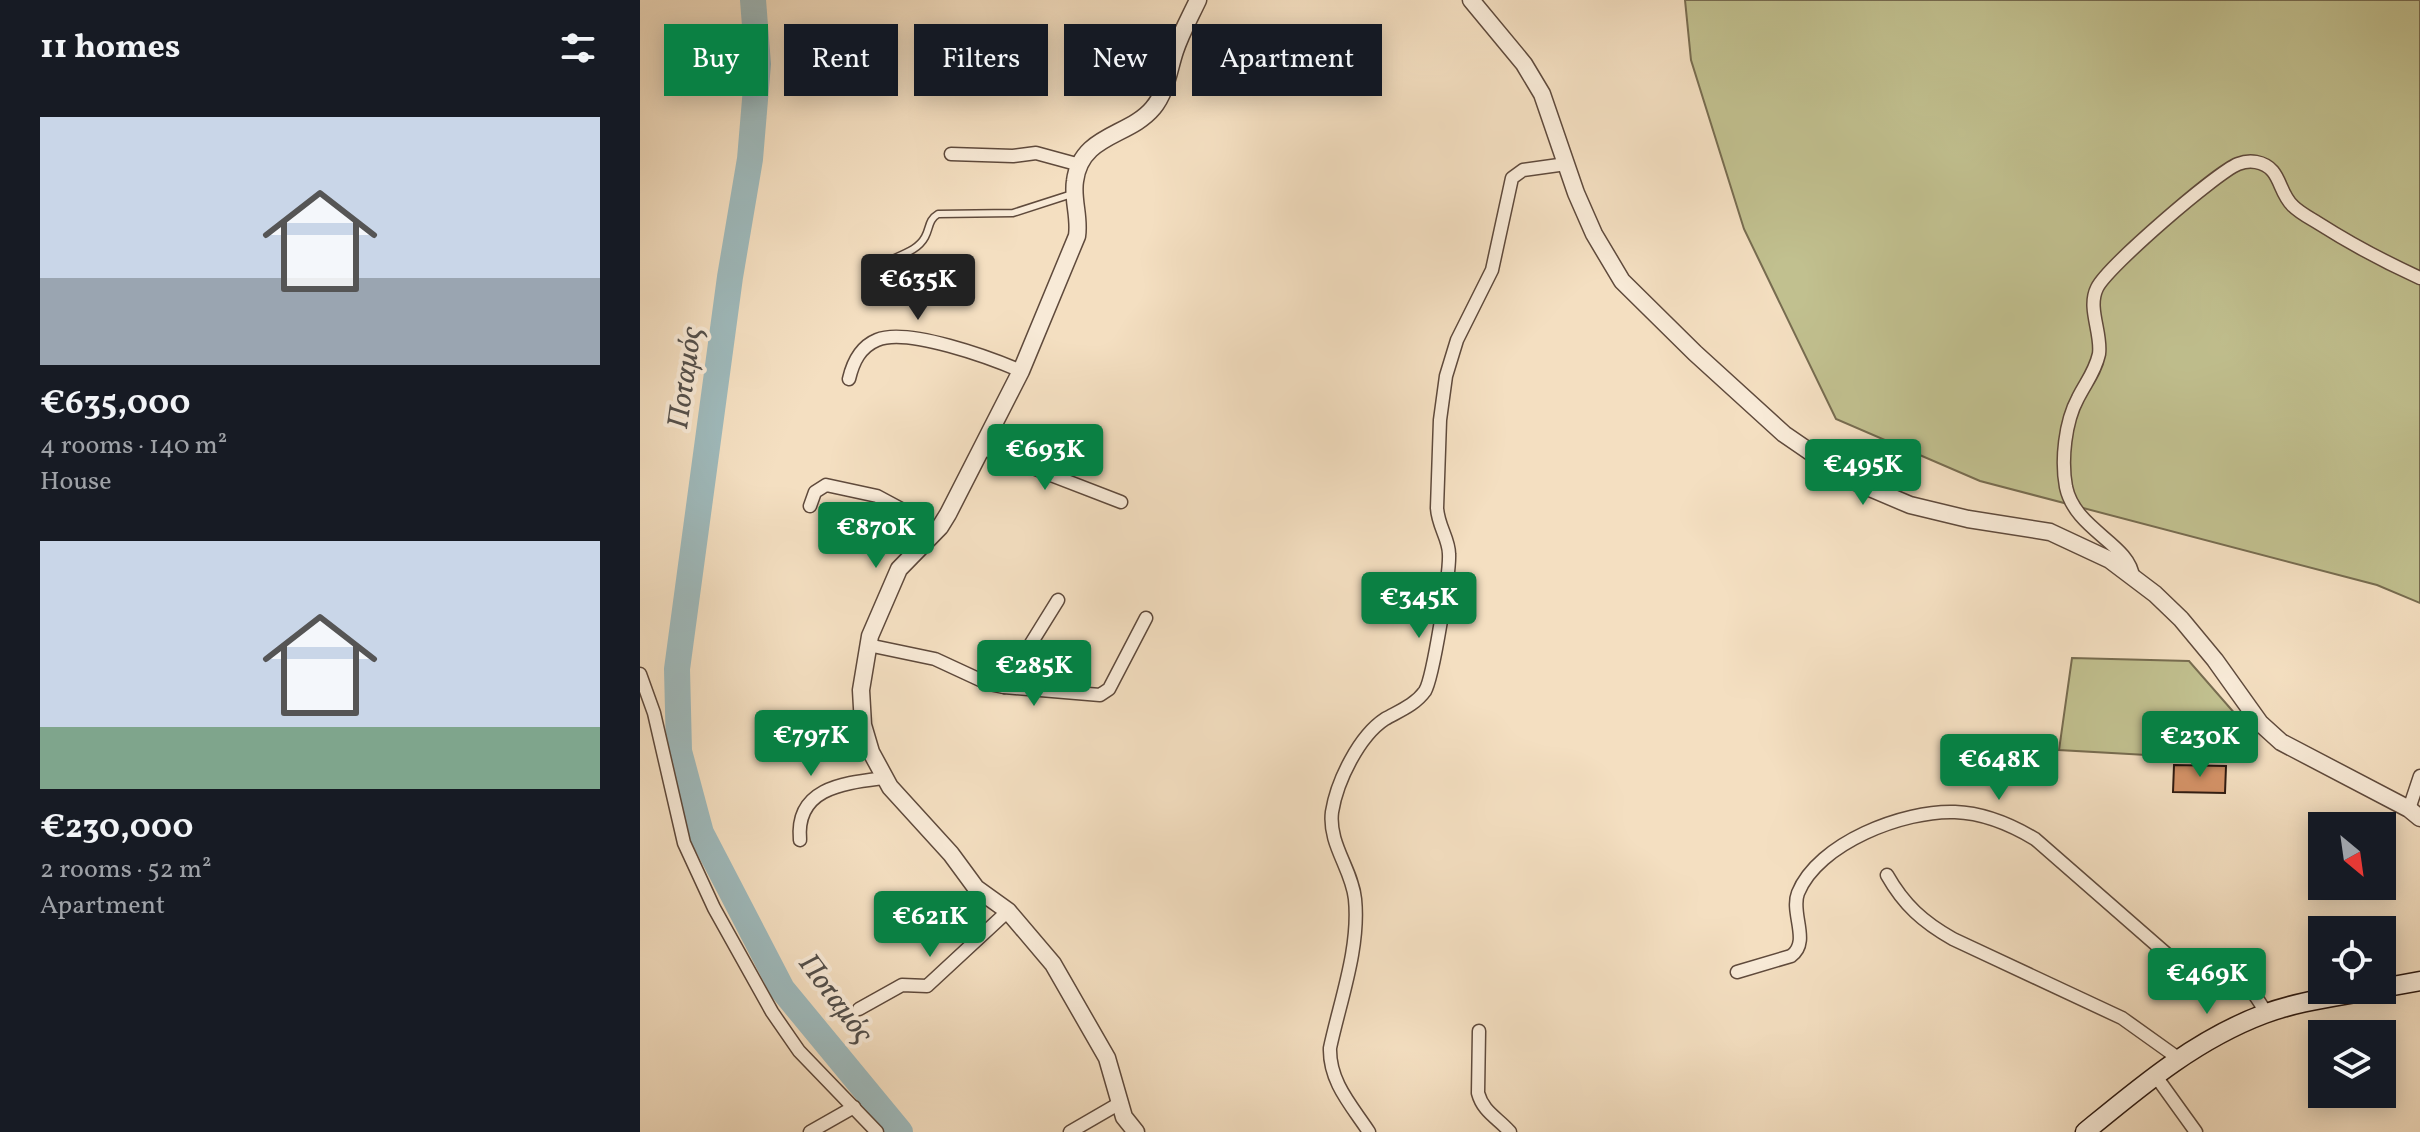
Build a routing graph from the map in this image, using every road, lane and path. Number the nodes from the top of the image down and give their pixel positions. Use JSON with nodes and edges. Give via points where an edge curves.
{"nodes":[{"id":1,"x":1198,"y":0,"type":"edge"},
{"id":2,"x":1471,"y":0,"type":"edge"},
{"id":3,"x":951,"y":154,"type":"dead end"},
{"id":4,"x":1566,"y":164,"type":"junction"},
{"id":5,"x":1080,"y":165,"type":"junction"},
{"id":6,"x":1075,"y":192,"type":"junction"},
{"id":7,"x":890,"y":260,"type":"dead end"},
{"id":8,"x":2420,"y":278,"type":"edge"},
{"id":9,"x":1021,"y":371,"type":"junction"},
{"id":10,"x":849,"y":379,"type":"dead end"},
{"id":11,"x":981,"y":448,"type":"junction"},
{"id":12,"x":1121,"y":502,"type":"dead end"},
{"id":13,"x":810,"y":506,"type":"dead end"},
{"id":14,"x":926,"y":541,"type":"junction"},
{"id":15,"x":2133,"y":577,"type":"junction"},
{"id":16,"x":1058,"y":600,"type":"dead end"},
{"id":17,"x":1146,"y":618,"type":"dead end"},
{"id":18,"x":868,"y":645,"type":"junction"},
{"id":19,"x":640,"y":674,"type":"edge"},
{"id":20,"x":1004,"y":687,"type":"junction"},
{"id":21,"x":2420,"y":776,"type":"edge"},
{"id":22,"x":884,"y":778,"type":"junction"},
{"id":23,"x":2415,"y":814,"type":"edge"},
{"id":24,"x":800,"y":840,"type":"dead end"},
{"id":25,"x":1887,"y":875,"type":"dead end"},
{"id":26,"x":1008,"y":911,"type":"junction"},
{"id":27,"x":1737,"y":972,"type":"dead end"},
{"id":28,"x":2420,"y":981,"type":"edge"},
{"id":29,"x":2396,"y":985,"type":"edge"},
{"id":30,"x":2308,"y":1002,"type":"edge"},
{"id":31,"x":859,"y":1009,"type":"dead end"},
{"id":32,"x":2266,"y":1013,"type":"junction"},
{"id":33,"x":1479,"y":1031,"type":"dead end"},
{"id":34,"x":2178,"y":1058,"type":"junction"},
{"id":35,"x":2155,"y":1075,"type":"junction"},
{"id":36,"x":1120,"y":1103,"type":"junction"},
{"id":37,"x":854,"y":1107,"type":"junction"},
{"id":38,"x":810,"y":1132,"type":"edge"},
{"id":39,"x":877,"y":1132,"type":"edge"},
{"id":40,"x":1070,"y":1132,"type":"edge"},
{"id":41,"x":1136,"y":1132,"type":"edge"},
{"id":42,"x":1369,"y":1132,"type":"edge"},
{"id":43,"x":1510,"y":1132,"type":"edge"},
{"id":44,"x":2085,"y":1132,"type":"edge"},
{"id":45,"x":2196,"y":1132,"type":"edge"}],
"edges":[{"from":1,"to":5,"type":"street","via":[[1154,108],[1095,145]]},
{"from":2,"to":4,"type":"street","via":[[1542,94]]},
{"from":3,"to":5,"type":"street","via":[[1036,153]]},
{"from":4,"to":15,"type":"street","via":[[1594,234],[1622,281],[1784,434],[1851,480],[1910,505],[2050,532]]},
{"from":4,"to":42,"type":"street","via":[[1523,170],[1512,178],[1492,270],[1457,340],[1446,376],[1437,508],[1449,553],[1430,680],[1416,700],[1368,732],[1332,811],[1356,916],[1329,1063]]},
{"from":5,"to":6,"type":"street"},
{"from":6,"to":7,"type":"lane","via":[[1013,213],[938,214],[917,247]]},
{"from":6,"to":9,"type":"street","via":[[1077,236]]},
{"from":8,"to":15,"type":"street","via":[[2291,205],[2278,175],[2253,161],[2237,164],[2175,211],[2104,277],[2095,291],[2100,350],[2095,372],[2076,400],[2065,444],[2066,485],[2081,517],[2127,558]]},
{"from":9,"to":10,"type":"street","via":[[983,355],[898,336],[864,349]]},
{"from":9,"to":11,"type":"street"},
{"from":11,"to":12,"type":"street"},
{"from":11,"to":14,"type":"street","via":[[948,514]]},
{"from":13,"to":14,"type":"street","via":[[815,492],[826,485],[877,496],[915,519]]},
{"from":14,"to":18,"type":"street","via":[[899,569]]},
{"from":15,"to":23,"type":"street","via":[[2181,619],[2260,723],[2281,742]]},
{"from":16,"to":20,"type":"street"},
{"from":17,"to":20,"type":"street","via":[[1103,694]]},
{"from":18,"to":20,"type":"street","via":[[935,659]]},
{"from":18,"to":22,"type":"street","via":[[861,690],[863,725]]},
{"from":19,"to":37,"type":"street","via":[[684,843],[714,908],[799,1051]]},
{"from":21,"to":23,"type":"street"},
{"from":22,"to":24,"type":"street","via":[[843,783],[815,797],[800,822]]},
{"from":22,"to":26,"type":"street","via":[[976,888]]},
{"from":25,"to":34,"type":"street","via":[[1926,923],[2122,1018]]},
{"from":26,"to":31,"type":"street","via":[[927,986],[902,985]]},
{"from":26,"to":36,"type":"street","via":[[1060,976],[1107,1058]]},
{"from":27,"to":32,"type":"street","via":[[1798,950],[1796,897],[1827,855],[1874,829],[1954,812],[1989,817],[2035,839],[2185,970],[2237,978]]},
{"from":28,"to":29,"type":"main road"},
{"from":30,"to":32,"type":"main road"},
{"from":32,"to":34,"type":"main road"},
{"from":33,"to":43,"type":"street","via":[[1478,1093],[1488,1112]]},
{"from":34,"to":35,"type":"main road"},
{"from":35,"to":44,"type":"main road"},
{"from":35,"to":45,"type":"street"},
{"from":36,"to":40,"type":"street"},
{"from":36,"to":41,"type":"street"},
{"from":37,"to":38,"type":"street"},
{"from":37,"to":39,"type":"street"}]}
